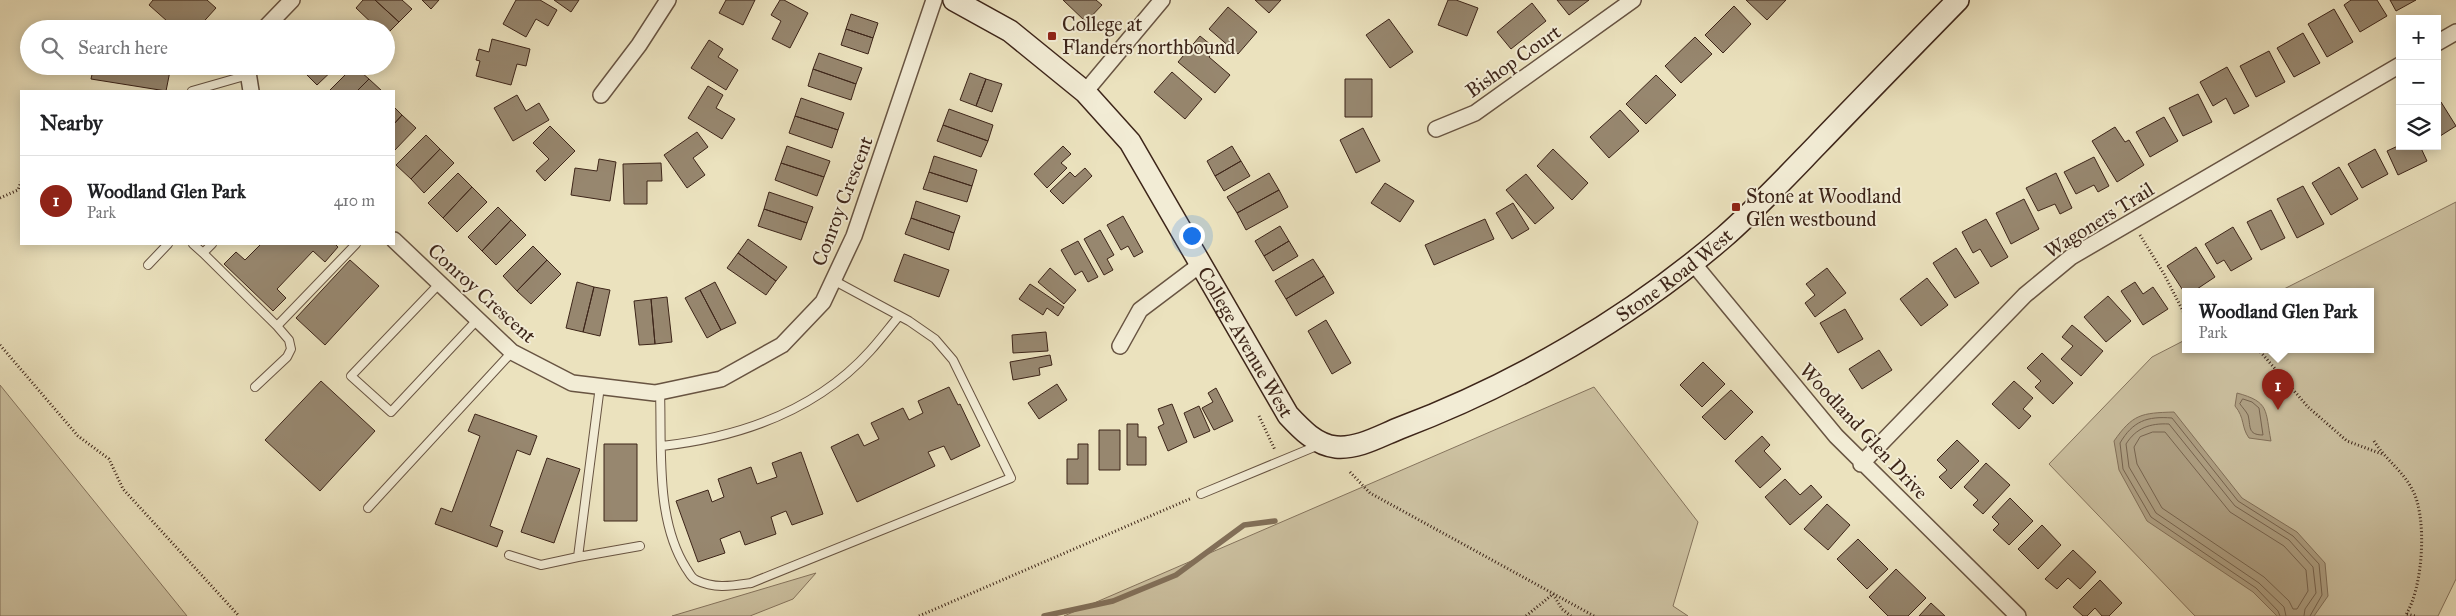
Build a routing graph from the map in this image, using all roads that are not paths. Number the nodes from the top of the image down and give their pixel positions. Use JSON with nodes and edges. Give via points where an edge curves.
{"nodes":[{"id":1,"x":292,"y":0,"type":"edge"},
{"id":2,"x":668,"y":0,"type":"edge"},
{"id":3,"x":934,"y":0,"type":"edge"},
{"id":4,"x":954,"y":0,"type":"edge"},
{"id":5,"x":1162,"y":0,"type":"edge"},
{"id":6,"x":1633,"y":0,"type":"edge"},
{"id":7,"x":1958,"y":0,"type":"edge"},
{"id":8,"x":273,"y":20,"type":"edge"},
{"id":9,"x":2456,"y":32,"type":"edge"},
{"id":10,"x":2441,"y":41,"type":"edge"},
{"id":11,"x":2396,"y":67,"type":"edge"},
{"id":12,"x":237,"y":75,"type":"edge"},
{"id":13,"x":249,"y":75,"type":"edge"},
{"id":14,"x":195,"y":90,"type":"edge"},
{"id":15,"x":252,"y":90,"type":"edge"},
{"id":16,"x":1085,"y":92,"type":"junction"},
{"id":17,"x":601,"y":95,"type":"dead end"},
{"id":18,"x":1436,"y":129,"type":"dead end"},
{"id":19,"x":395,"y":241,"type":"edge"},
{"id":20,"x":167,"y":245,"type":"edge"},
{"id":21,"x":194,"y":245,"type":"edge"},
{"id":22,"x":211,"y":245,"type":"edge"},
{"id":23,"x":355,"y":245,"type":"edge"},
{"id":24,"x":203,"y":254,"type":"junction"},
{"id":25,"x":1693,"y":263,"type":"junction"},
{"id":26,"x":1201,"y":264,"type":"junction"},
{"id":27,"x":148,"y":266,"type":"dead end"},
{"id":28,"x":833,"y":280,"type":"junction"},
{"id":29,"x":440,"y":283,"type":"junction"},
{"id":30,"x":899,"y":316,"type":"junction"},
{"id":31,"x":478,"y":319,"type":"junction"},
{"id":32,"x":277,"y":326,"type":"junction"},
{"id":33,"x":1120,"y":346,"type":"dead end"},
{"id":34,"x":512,"y":352,"type":"junction"},
{"id":35,"x":600,"y":386,"type":"junction"},
{"id":36,"x":255,"y":387,"type":"dead end"},
{"id":37,"x":660,"y":392,"type":"junction"},
{"id":38,"x":1322,"y":444,"type":"junction"},
{"id":39,"x":662,"y":446,"type":"junction"},
{"id":40,"x":1862,"y":464,"type":"junction"},
{"id":41,"x":1201,"y":494,"type":"road end"},
{"id":42,"x":368,"y":508,"type":"dead end"},
{"id":43,"x":640,"y":546,"type":"dead end"},
{"id":44,"x":509,"y":555,"type":"dead end"},
{"id":45,"x":578,"y":557,"type":"junction"},
{"id":46,"x":2018,"y":616,"type":"edge"}],
"edges":[{"from":1,"to":8,"type":"street"},
{"from":2,"to":17,"type":"street","via":[[639,46]]},
{"from":3,"to":28,"type":"street","name":"Conroy Crescent","via":[[854,236]]},
{"from":4,"to":16,"type":"main road","name":"College Avenue West","via":[[1010,31]]},
{"from":5,"to":16,"type":"street"},
{"from":6,"to":18,"type":"street","name":"Bishop Court","via":[[1475,113]]},
{"from":7,"to":25,"type":"main road","name":"Stone Road West","via":[[1772,191]]},
{"from":9,"to":10,"type":"street"},
{"from":11,"to":40,"type":"street","name":"Wagoners Trail","via":[[2071,257],[2025,295]]},
{"from":12,"to":14,"type":"lane"},
{"from":13,"to":15,"type":"street"},
{"from":16,"to":26,"type":"main road","name":"College Avenue West","via":[[1130,142]]},
{"from":19,"to":29,"type":"street","name":"Conroy Crescent"},
{"from":20,"to":27,"type":"lane"},
{"from":21,"to":24,"type":"lane"},
{"from":22,"to":24,"type":"lane"},
{"from":23,"to":32,"type":"lane"},
{"from":24,"to":32,"type":"lane"},
{"from":25,"to":38,"type":"main road","name":"Stone Road West","via":[[1536,366],[1445,411],[1357,445],[1337,447]]},
{"from":25,"to":40,"type":"street","name":"Woodland Glen Drive"},
{"from":26,"to":33,"type":"street","via":[[1140,310]]},
{"from":26,"to":38,"type":"main road","name":"College Avenue West","via":[[1288,415]]},
{"from":28,"to":30,"type":"lane"},
{"from":28,"to":37,"type":"street","name":"Conroy Crescent","via":[[823,302],[782,345],[721,379]]},
{"from":29,"to":31,"type":"street","name":"Conroy Crescent"},
{"from":29,"to":31,"type":"lane","via":[[351,376],[391,412]]},
{"from":30,"to":39,"type":"lane","via":[[869,353],[831,385],[790,412],[744,431],[700,442]]},
{"from":30,"to":39,"type":"lane","via":[[935,339],[953,360],[1011,478],[752,584],[720,588],[694,579],[680,558],[664,502]]},
{"from":31,"to":34,"type":"street","name":"Conroy Crescent"},
{"from":32,"to":36,"type":"lane","via":[[289,340],[291,349],[287,357]]},
{"from":34,"to":35,"type":"street","name":"Conroy Crescent","via":[[572,383]]},
{"from":34,"to":42,"type":"lane"},
{"from":35,"to":37,"type":"street","name":"Conroy Crescent"},
{"from":35,"to":45,"type":"lane"},
{"from":37,"to":39,"type":"lane"},
{"from":38,"to":41,"type":"lane"},
{"from":40,"to":46,"type":"street","name":"Woodland Glen Drive"},
{"from":43,"to":45,"type":"lane"},
{"from":44,"to":45,"type":"lane","via":[[541,565]]}]}
